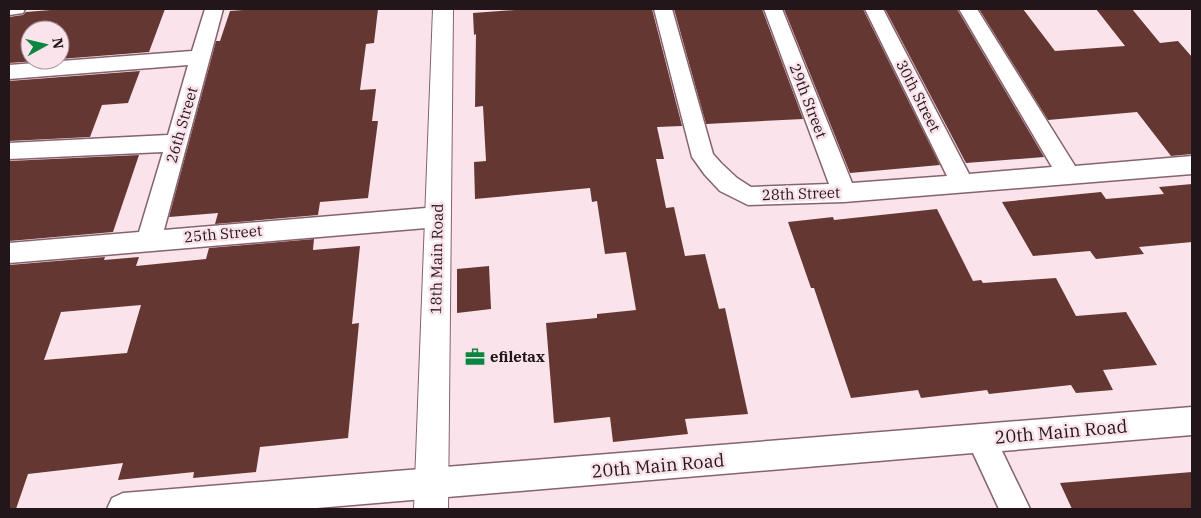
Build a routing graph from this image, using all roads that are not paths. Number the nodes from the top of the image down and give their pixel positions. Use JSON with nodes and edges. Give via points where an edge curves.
{"nodes":[{"id":1,"x":9,"y":9,"type":"edge"},
{"id":2,"x":16,"y":9,"type":"edge"},
{"id":3,"x":214,"y":9,"type":"edge"},
{"id":4,"x":443,"y":9,"type":"edge"},
{"id":5,"x":663,"y":9,"type":"edge"},
{"id":6,"x":773,"y":9,"type":"edge"},
{"id":7,"x":874,"y":9,"type":"edge"},
{"id":8,"x":968,"y":9,"type":"edge"},
{"id":9,"x":202,"y":57,"type":"junction"},
{"id":10,"x":9,"y":72,"type":"edge"},
{"id":11,"x":177,"y":143,"type":"junction"},
{"id":12,"x":9,"y":151,"type":"edge"},
{"id":13,"x":1192,"y":165,"type":"edge"},
{"id":14,"x":1068,"y":174,"type":"junction"},
{"id":15,"x":962,"y":184,"type":"junction"},
{"id":16,"x":844,"y":193,"type":"junction"},
{"id":17,"x":438,"y":217,"type":"junction"},
{"id":18,"x":149,"y":241,"type":"junction"},
{"id":19,"x":9,"y":253,"type":"edge"},
{"id":20,"x":1192,"y":421,"type":"edge"},
{"id":21,"x":981,"y":439,"type":"junction"},
{"id":22,"x":431,"y":497,"type":"edge"},
{"id":23,"x":123,"y":509,"type":"edge"},
{"id":24,"x":1015,"y":509,"type":"edge"}],
"edges":[{"from":1,"to":2,"type":"street"},
{"from":3,"to":9,"type":"street","name":"26th Street"},
{"from":4,"to":17,"type":"street","name":"18th Main Road"},
{"from":5,"to":16,"type":"street","name":"28th Street","via":[[703,157],[717,175],[734,190],[748,196]]},
{"from":6,"to":16,"type":"street","name":"29th Street"},
{"from":7,"to":15,"type":"street","name":"30th Street"},
{"from":8,"to":14,"type":"street"},
{"from":9,"to":10,"type":"street"},
{"from":9,"to":11,"type":"street","name":"26th Street"},
{"from":11,"to":12,"type":"street"},
{"from":11,"to":18,"type":"street","name":"26th Street"},
{"from":13,"to":14,"type":"street","name":"28th Street"},
{"from":14,"to":15,"type":"street","name":"28th Street"},
{"from":15,"to":16,"type":"street","name":"28th Street"},
{"from":17,"to":18,"type":"street","name":"25th Street"},
{"from":17,"to":22,"type":"street","name":"18th Main Road"},
{"from":18,"to":19,"type":"street","name":"25th Street"},
{"from":20,"to":21,"type":"street","name":"20th Main Road"},
{"from":21,"to":22,"type":"street","name":"20th Main Road"},
{"from":21,"to":24,"type":"street"},
{"from":22,"to":23,"type":"street","name":"20th Main Road"}]}
